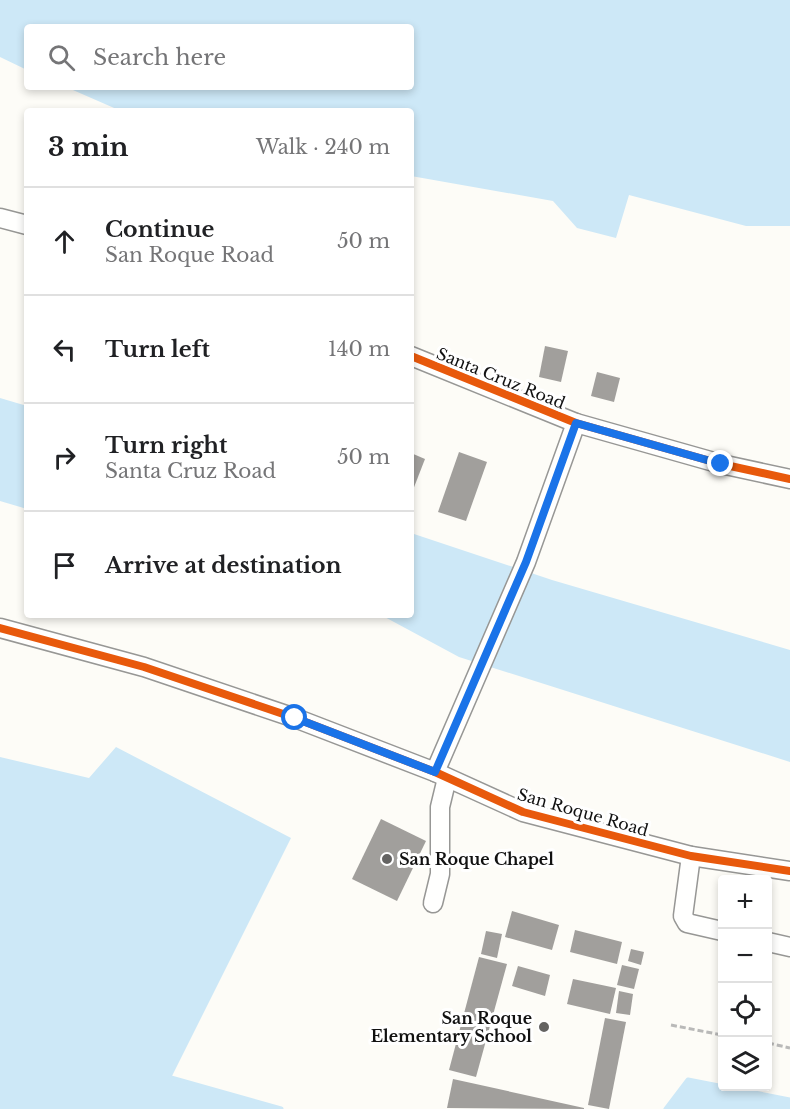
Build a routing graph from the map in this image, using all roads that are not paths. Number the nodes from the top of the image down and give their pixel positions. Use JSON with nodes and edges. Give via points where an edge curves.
{"nodes":[{"id":1,"x":0,"y":218,"type":"edge"},
{"id":2,"x":24,"y":224,"type":"edge"},
{"id":3,"x":414,"y":357,"type":"edge"},
{"id":4,"x":576,"y":423,"type":"junction"},
{"id":5,"x":790,"y":479,"type":"edge"},
{"id":6,"x":0,"y":628,"type":"edge"},
{"id":7,"x":441,"y":775,"type":"junction"},
{"id":8,"x":691,"y":856,"type":"junction"},
{"id":9,"x":790,"y":871,"type":"edge"},
{"id":10,"x":433,"y":903,"type":"dead end"},
{"id":11,"x":718,"y":930,"type":"edge"},
{"id":12,"x":772,"y":943,"type":"edge"},
{"id":13,"x":790,"y":947,"type":"edge"}],
"edges":[{"from":1,"to":2,"type":"street"},
{"from":3,"to":4,"type":"street","name":"Santa Cruz Road"},
{"from":4,"to":5,"type":"street","name":"Santa Cruz Road"},
{"from":4,"to":7,"type":"street","via":[[526,562],[468,692]]},
{"from":6,"to":7,"type":"street","name":"San Roque Road","via":[[144,667],[295,718]]},
{"from":7,"to":8,"type":"street","name":"San Roque Road","via":[[523,812]]},
{"from":7,"to":10,"type":"street","via":[[440,874]]},
{"from":8,"to":9,"type":"street","name":"San Roque Road"},
{"from":8,"to":11,"type":"street","via":[[684,916],[687,923]]},
{"from":12,"to":13,"type":"street"}]}
